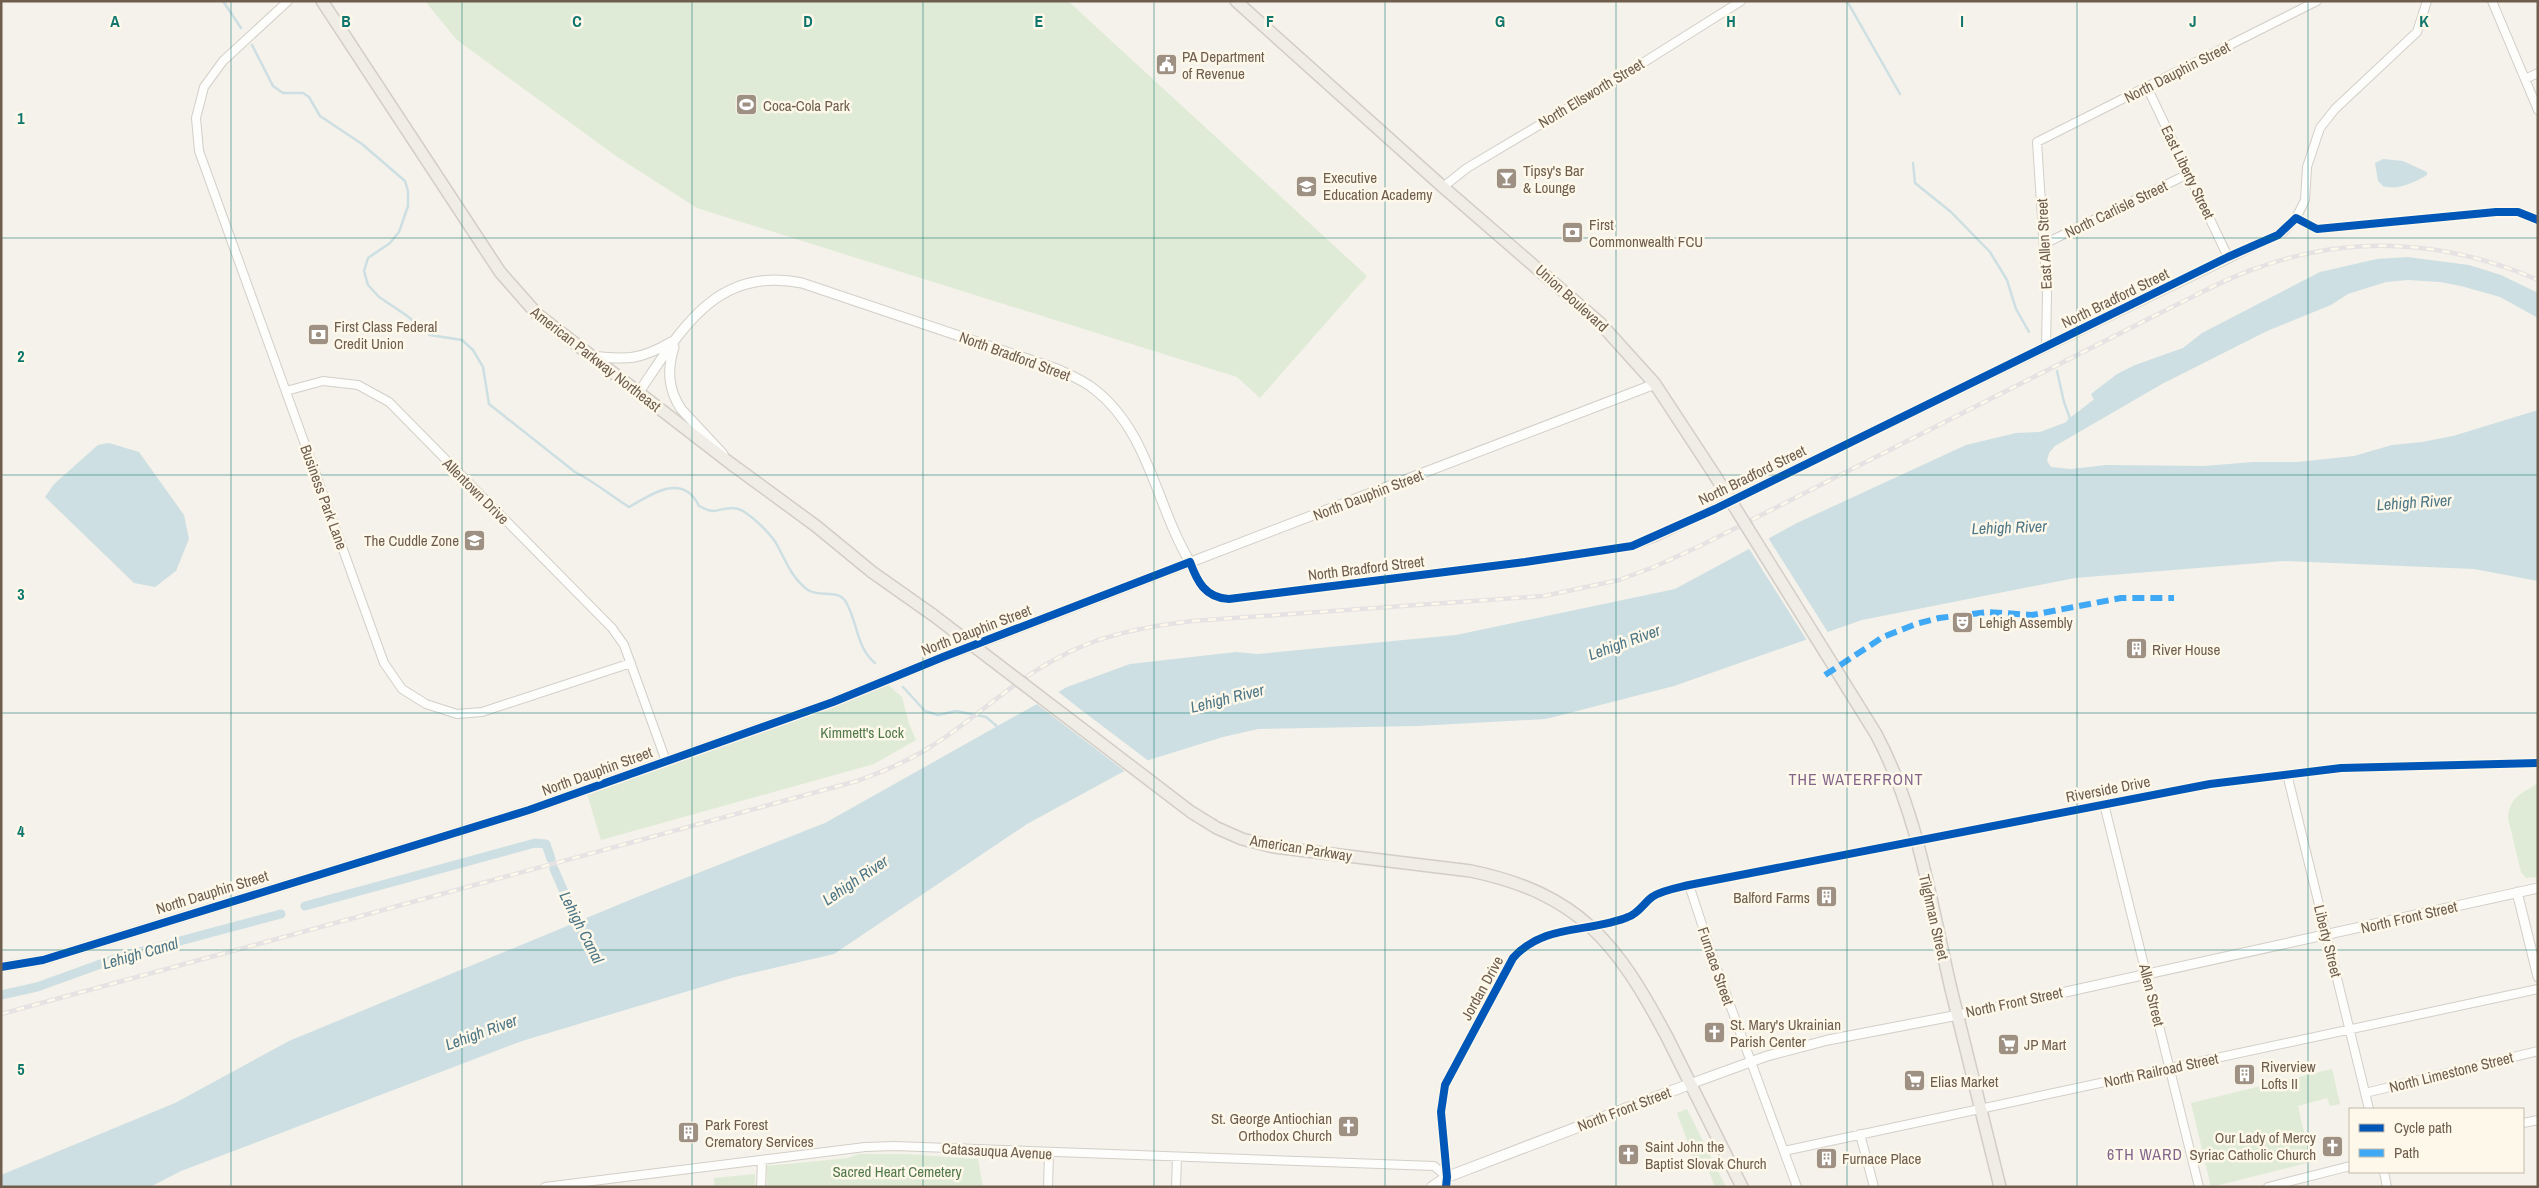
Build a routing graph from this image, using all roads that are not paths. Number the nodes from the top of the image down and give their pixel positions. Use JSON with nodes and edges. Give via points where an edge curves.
{"nodes":[{"id":1,"x":288,"y":1,"type":"edge"},
{"id":2,"x":322,"y":1,"type":"edge"},
{"id":3,"x":1236,"y":1,"type":"edge"},
{"id":4,"x":1741,"y":1,"type":"edge"},
{"id":5,"x":2316,"y":1,"type":"edge"},
{"id":6,"x":2427,"y":1,"type":"edge"},
{"id":7,"x":2493,"y":2,"type":"edge"},
{"id":8,"x":2538,"y":73,"type":"edge"},
{"id":9,"x":2525,"y":79,"type":"junction"},
{"id":10,"x":2147,"y":87,"type":"junction"},
{"id":11,"x":2538,"y":110,"type":"edge"},
{"id":12,"x":2037,"y":142,"type":"joint"},
{"id":13,"x":2188,"y":174,"type":"junction"},
{"id":14,"x":1443,"y":187,"type":"junction"},
{"id":15,"x":2044,"y":244,"type":"junction"},
{"id":16,"x":2228,"y":257,"type":"junction"},
{"id":17,"x":676,"y":339,"type":"junction"},
{"id":18,"x":2046,"y":346,"type":"junction"},
{"id":19,"x":590,"y":356,"type":"junction"},
{"id":20,"x":1655,"y":384,"type":"junction"},
{"id":21,"x":286,"y":391,"type":"junction"},
{"id":22,"x":639,"y":392,"type":"junction"},
{"id":23,"x":730,"y":463,"type":"junction"},
{"id":24,"x":1190,"y":562,"type":"junction"},
{"id":25,"x":933,"y":615,"type":"joint"},
{"id":26,"x":1831,"y":661,"type":"joint"},
{"id":27,"x":631,"y":663,"type":"junction"},
{"id":28,"x":666,"y":761,"type":"junction"},
{"id":29,"x":2538,"y":763,"type":"edge"},
{"id":30,"x":2287,"y":774,"type":"junction"},
{"id":31,"x":2104,"y":804,"type":"junction"},
{"id":32,"x":1689,"y":885,"type":"junction"},
{"id":33,"x":2538,"y":888,"type":"edge"},
{"id":34,"x":2518,"y":892,"type":"junction"},
{"id":35,"x":2326,"y":934,"type":"junction"},
{"id":36,"x":1,"y":967,"type":"edge"},
{"id":37,"x":2146,"y":973,"type":"junction"},
{"id":38,"x":2538,"y":977,"type":"edge"},
{"id":39,"x":2538,"y":990,"type":"edge"},
{"id":40,"x":1956,"y":1015,"type":"junction"},
{"id":41,"x":2349,"y":1030,"type":"junction"},
{"id":42,"x":2538,"y":1051,"type":"edge"},
{"id":43,"x":1751,"y":1061,"type":"junction"},
{"id":44,"x":2169,"y":1069,"type":"junction"},
{"id":45,"x":1690,"y":1084,"type":"junction"},
{"id":46,"x":2365,"y":1093,"type":"junction"},
{"id":47,"x":2369,"y":1108,"type":"edge"},
{"id":48,"x":1981,"y":1109,"type":"junction"},
{"id":49,"x":2538,"y":1120,"type":"edge"},
{"id":50,"x":2524,"y":1123,"type":"edge"},
{"id":51,"x":1860,"y":1134,"type":"junction"},
{"id":52,"x":1784,"y":1151,"type":"junction"},
{"id":53,"x":1049,"y":1153,"type":"junction"},
{"id":54,"x":1177,"y":1157,"type":"junction"},
{"id":55,"x":762,"y":1160,"type":"junction"},
{"id":56,"x":2349,"y":1166,"type":"edge"},
{"id":57,"x":2384,"y":1173,"type":"edge"},
{"id":58,"x":1447,"y":1182,"type":"edge"},
{"id":59,"x":545,"y":1187,"type":"edge"},
{"id":60,"x":760,"y":1187,"type":"edge"},
{"id":61,"x":1048,"y":1187,"type":"edge"},
{"id":62,"x":1176,"y":1187,"type":"edge"},
{"id":63,"x":1432,"y":1187,"type":"edge"},
{"id":64,"x":1742,"y":1187,"type":"edge"},
{"id":65,"x":1797,"y":1187,"type":"edge"},
{"id":66,"x":1874,"y":1187,"type":"edge"},
{"id":67,"x":2000,"y":1187,"type":"edge"},
{"id":68,"x":2199,"y":1187,"type":"edge"},
{"id":69,"x":2268,"y":1187,"type":"edge"},
{"id":70,"x":2387,"y":1187,"type":"edge"}],
"edges":[{"from":1,"to":21,"type":"street","name":"Business Park Lane","via":[[211,74],[196,118],[199,151]]},
{"from":2,"to":19,"type":"main road","name":"American Parkway Northeast","via":[[513,289],[550,326]]},
{"from":3,"to":14,"type":"main road","name":"Union Boulevard"},
{"from":4,"to":14,"type":"street","name":"North Ellsworth Street","via":[[1467,168]]},
{"from":5,"to":10,"type":"street","name":"North Dauphin Street"},
{"from":6,"to":16,"type":"street","name":"North Bradford Street","via":[[2417,32],[2335,109],[2320,128],[2309,159],[2305,200],[2296,218],[2278,235]]},
{"from":7,"to":9,"type":"street"},
{"from":8,"to":9,"type":"street"},
{"from":9,"to":11,"type":"street"},
{"from":10,"to":12,"type":"street","name":"North Dauphin Street"},
{"from":10,"to":13,"type":"street","name":"East Liberty Street"},
{"from":12,"to":15,"type":"street","name":"East Allen Street"},
{"from":13,"to":15,"type":"street","name":"North Carlisle Street"},
{"from":13,"to":16,"type":"street","name":"East Liberty Street"},
{"from":14,"to":20,"type":"main road","name":"Union Boulevard","via":[[1620,342]]},
{"from":15,"to":18,"type":"street","name":"East Allen Street"},
{"from":16,"to":18,"type":"street","name":"North Bradford Street"},
{"from":17,"to":19,"type":"street","via":[[629,360]]},
{"from":17,"to":22,"type":"street","name":"North Bradford Street"},
{"from":17,"to":23,"type":"street","via":[[669,372],[671,391],[681,409]]},
{"from":17,"to":24,"type":"street","name":"North Bradford Street","via":[[694,315],[723,293],[758,281],[784,280],[1057,369],[1094,389],[1111,404],[1134,435],[1179,545]]},
{"from":18,"to":24,"type":"street","name":"North Bradford Street","via":[[1715,509],[1632,546],[1516,564],[1229,599],[1206,591]]},
{"from":19,"to":22,"type":"main road","name":"American Parkway Northeast"},
{"from":20,"to":24,"type":"street","name":"North Dauphin Street"},
{"from":20,"to":26,"type":"main road","name":"Union Boulevard","bridge":true},
{"from":21,"to":27,"type":"street","name":"Allentown Drive","via":[[323,381],[358,386],[388,402],[612,628]]},
{"from":21,"to":27,"type":"street","name":"Business Park Lane","via":[[384,663],[402,689],[426,704],[457,714],[482,712]]},
{"from":22,"to":23,"type":"main road","name":"American Parkway Northeast"},
{"from":23,"to":25,"type":"main road","name":"American Parkway Northeast"},
{"from":24,"to":28,"type":"street","name":"North Dauphin Street","via":[[833,702]]},
{"from":25,"to":45,"type":"main road","name":"American Parkway","bridge":true,"via":[[1135,771],[1217,828],[1242,839],[1274,847],[1501,878],[1542,893],[1575,912],[1601,935],[1628,968]]},
{"from":26,"to":40,"type":"main road","name":"Tilghman Street","bridge":true,"via":[[1876,734],[1906,801]]},
{"from":27,"to":28,"type":"street"},
{"from":28,"to":36,"type":"street","name":"North Dauphin Street","via":[[529,810],[338,870],[43,960]]},
{"from":29,"to":30,"type":"street","name":"Riverside Drive","via":[[2381,766]]},
{"from":30,"to":31,"type":"street","name":"Riverside Drive","via":[[2210,784]]},
{"from":30,"to":35,"type":"street","name":"Liberty Street"},
{"from":31,"to":32,"type":"street","name":"Riverside Drive"},
{"from":31,"to":37,"type":"street","name":"Allen Street"},
{"from":32,"to":43,"type":"street","name":"Furnace Street"},
{"from":32,"to":58,"type":"street","name":"Jordan Drive","via":[[1654,896],[1628,918],[1554,934],[1531,943],[1513,958],[1444,1085],[1441,1112]]},
{"from":33,"to":34,"type":"street","name":"North Front Street"},
{"from":34,"to":35,"type":"street","name":"North Front Street"},
{"from":34,"to":38,"type":"street"},
{"from":35,"to":37,"type":"street","name":"North Front Street"},
{"from":35,"to":41,"type":"street","name":"Liberty Street"},
{"from":37,"to":40,"type":"street","name":"North Front Street"},
{"from":37,"to":44,"type":"street","name":"Allen Street"},
{"from":39,"to":41,"type":"street","name":"North Railroad Street"},
{"from":40,"to":43,"type":"street","name":"North Front Street","via":[[1828,1040]]},
{"from":40,"to":48,"type":"main road","name":"Tilghman Street"},
{"from":41,"to":44,"type":"street","name":"North Railroad Street"},
{"from":41,"to":46,"type":"street","name":"Liberty Street"},
{"from":42,"to":46,"type":"street","name":"North Limestone Street"},
{"from":43,"to":45,"type":"street","name":"North Front Street"},
{"from":43,"to":52,"type":"street","name":"Furnace Street"},
{"from":44,"to":48,"type":"street","name":"North Railroad Street"},
{"from":44,"to":68,"type":"street","name":"Allen Street"},
{"from":45,"to":58,"type":"main road","name":"North Front Street","via":[[1501,1156]]},
{"from":45,"to":64,"type":"main road"},
{"from":46,"to":47,"type":"street","name":"Liberty Street"},
{"from":48,"to":51,"type":"street","name":"North Railroad Street"},
{"from":48,"to":67,"type":"main road","name":"Tilghman Street"},
{"from":49,"to":50,"type":"street"},
{"from":51,"to":52,"type":"street","name":"North Railroad Street"},
{"from":51,"to":66,"type":"street"},
{"from":52,"to":65,"type":"street","name":"Furnace Street"},
{"from":53,"to":54,"type":"street","name":"Catasauqua Avenue"},
{"from":53,"to":55,"type":"street","name":"Catasauqua Avenue","via":[[894,1146]]},
{"from":53,"to":61,"type":"street"},
{"from":54,"to":58,"type":"street","name":"Catasauqua Avenue","via":[[1434,1166]]},
{"from":54,"to":62,"type":"street"},
{"from":55,"to":59,"type":"street","name":"Catasauqua Avenue"},
{"from":55,"to":60,"type":"street"},
{"from":56,"to":69,"type":"street"},
{"from":57,"to":70,"type":"street"},
{"from":58,"to":63,"type":"main road","name":"North Front Street"}]}
